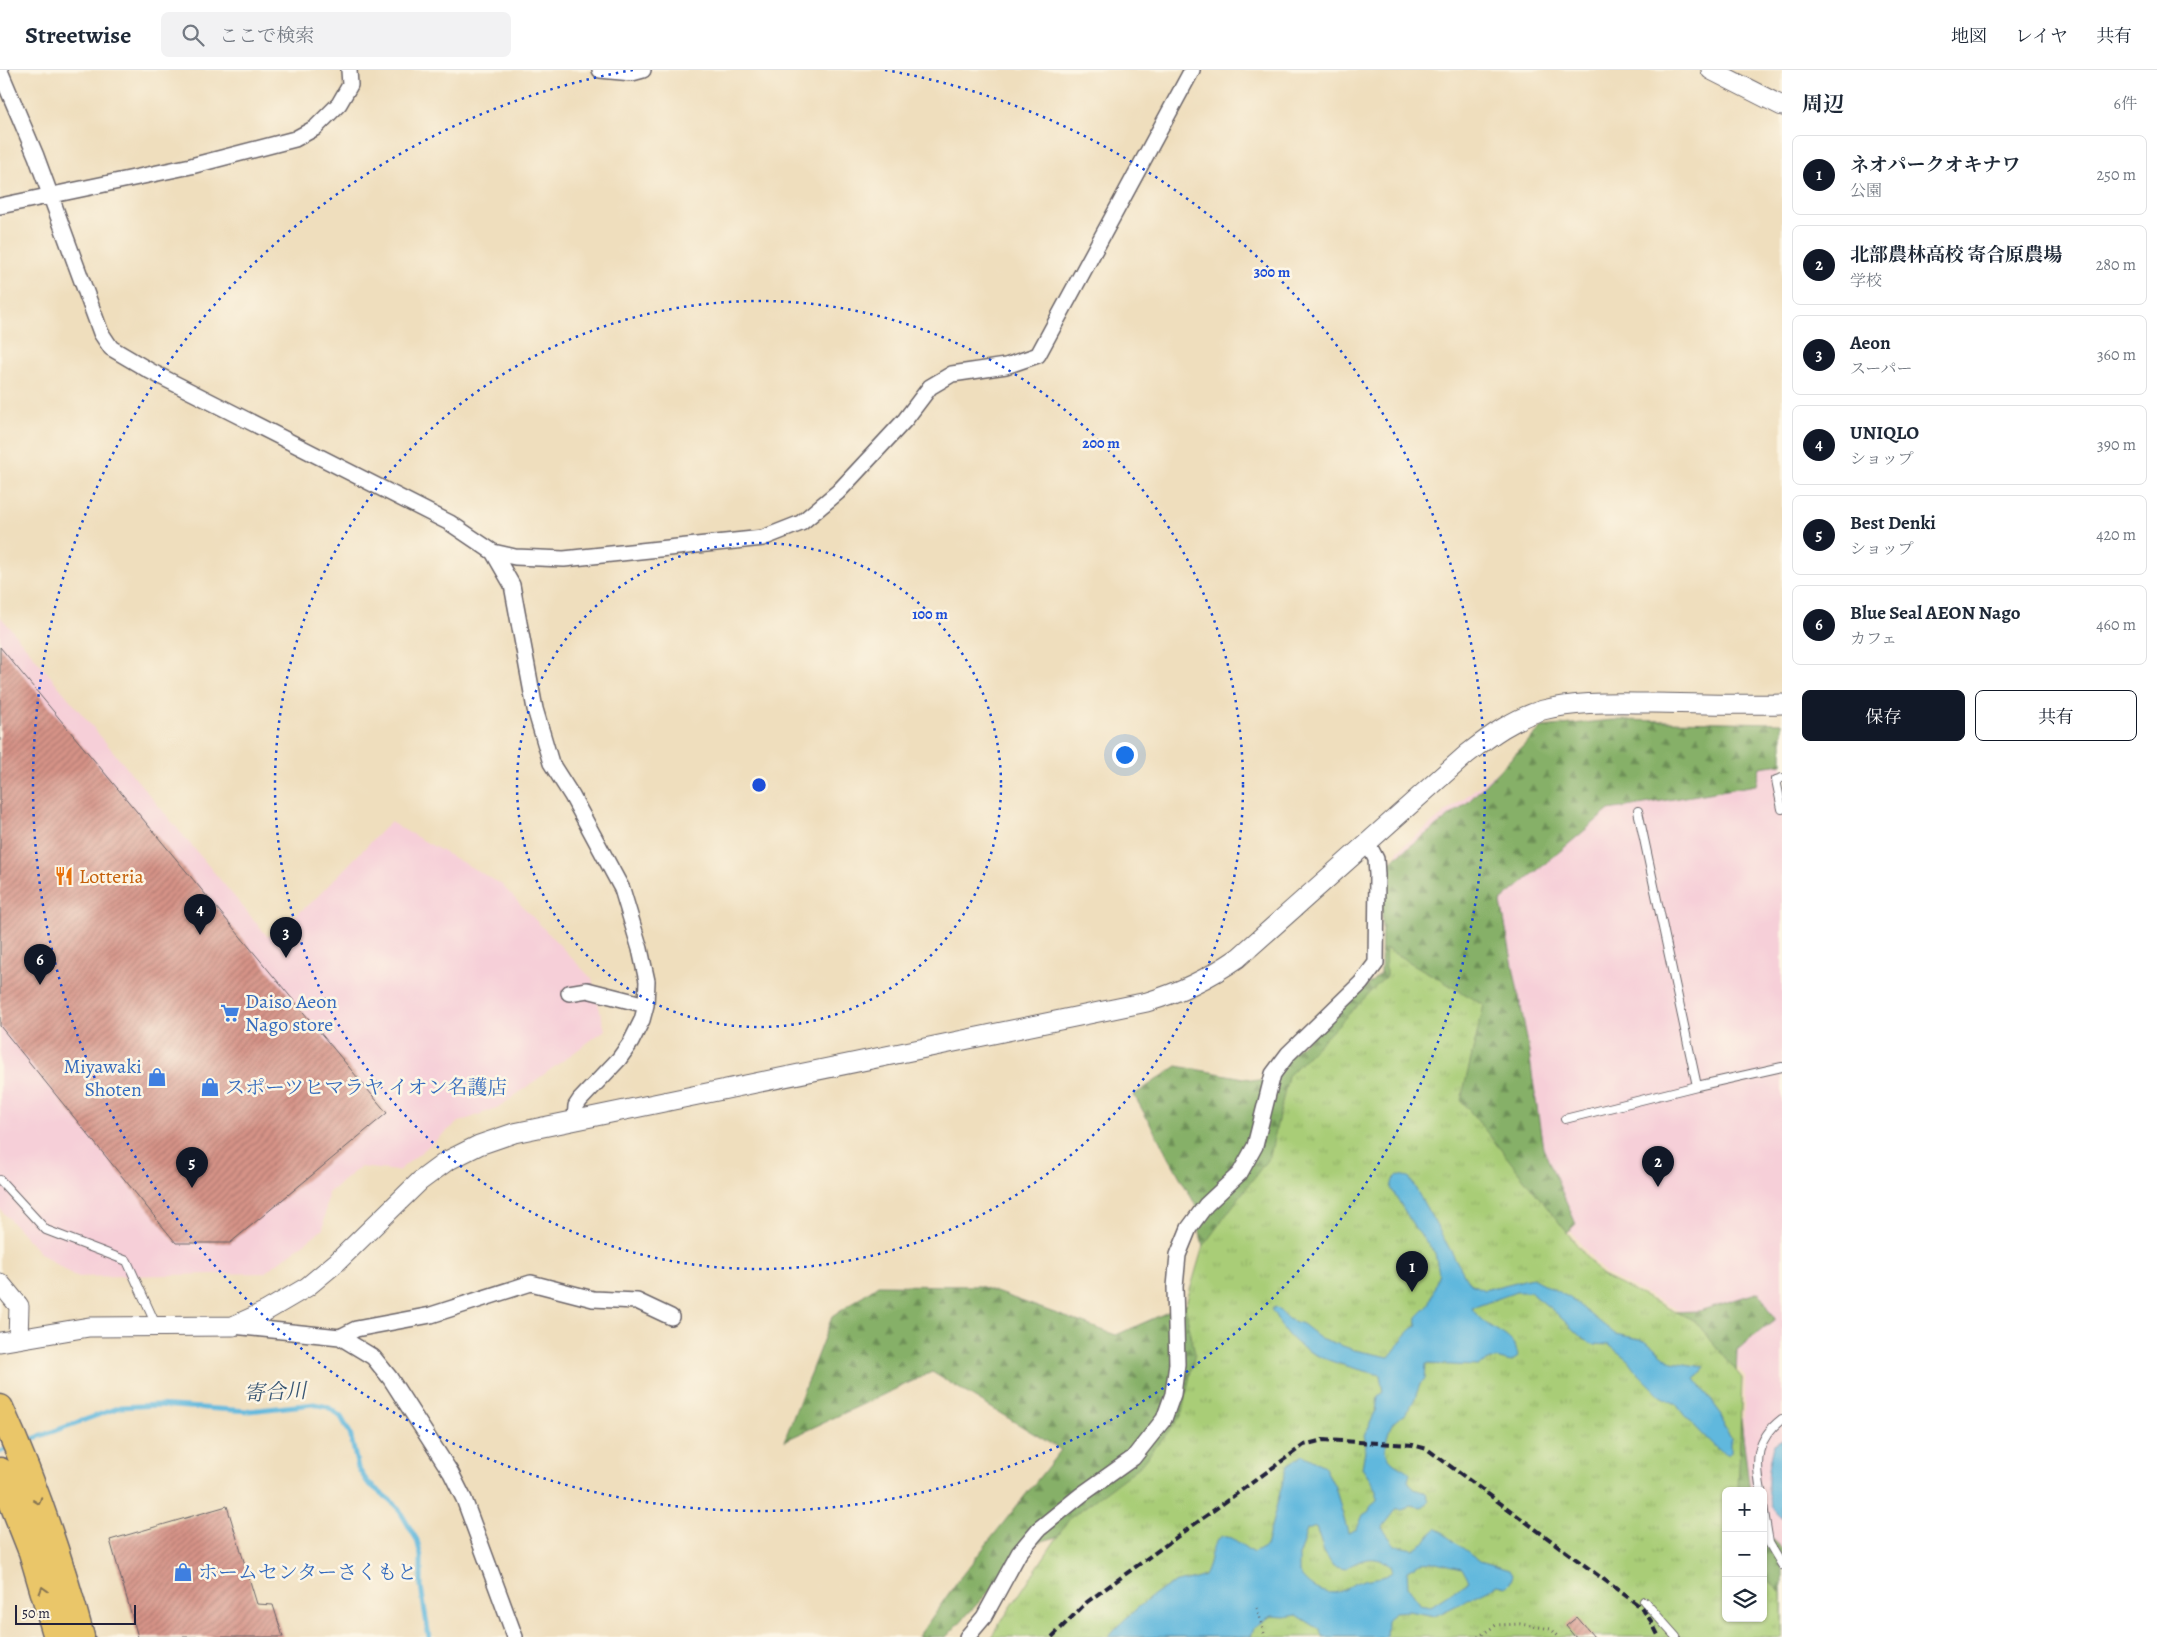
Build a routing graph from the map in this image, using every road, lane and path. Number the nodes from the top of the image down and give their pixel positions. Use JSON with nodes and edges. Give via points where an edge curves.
{"nodes":[{"id":1,"x":349,"y":70,"type":"edge"},
{"id":2,"x":600,"y":70,"type":"edge"},
{"id":3,"x":643,"y":70,"type":"edge"},
{"id":4,"x":1192,"y":70,"type":"edge"},
{"id":5,"x":1711,"y":70,"type":"edge"},
{"id":6,"x":0,"y":71,"type":"edge"},
{"id":7,"x":1782,"y":106,"type":"edge"},
{"id":8,"x":51,"y":197,"type":"junction"},
{"id":9,"x":0,"y":206,"type":"edge"},
{"id":10,"x":493,"y":552,"type":"junction"},
{"id":11,"x":1782,"y":704,"type":"edge"},
{"id":12,"x":1782,"y":778,"type":"edge"},
{"id":13,"x":1782,"y":809,"type":"edge"},
{"id":14,"x":1638,"y":811,"type":"dead end"},
{"id":15,"x":1367,"y":842,"type":"junction"},
{"id":16,"x":569,"y":993,"type":"dead end"},
{"id":17,"x":646,"y":1006,"type":"junction"},
{"id":18,"x":1782,"y":1068,"type":"edge"},
{"id":19,"x":1697,"y":1086,"type":"junction"},
{"id":20,"x":1565,"y":1119,"type":"dead end"},
{"id":21,"x":576,"y":1120,"type":"junction"},
{"id":22,"x":0,"y":1180,"type":"edge"},
{"id":23,"x":0,"y":1283,"type":"edge"},
{"id":24,"x":671,"y":1317,"type":"dead end"},
{"id":25,"x":156,"y":1325,"type":"junction"},
{"id":26,"x":233,"y":1326,"type":"junction"},
{"id":27,"x":340,"y":1337,"type":"junction"},
{"id":28,"x":9,"y":1340,"type":"edge"},
{"id":29,"x":0,"y":1408,"type":"edge"},
{"id":30,"x":1782,"y":1419,"type":"edge"},
{"id":31,"x":0,"y":1471,"type":"edge"},
{"id":32,"x":1761,"y":1487,"type":"edge"},
{"id":33,"x":1767,"y":1527,"type":"edge"},
{"id":34,"x":1782,"y":1566,"type":"edge"},
{"id":35,"x":1644,"y":1601,"type":"dead end"},
{"id":36,"x":1257,"y":1608,"type":"dead end"},
{"id":37,"x":57,"y":1637,"type":"edge"},
{"id":38,"x":81,"y":1637,"type":"edge"},
{"id":39,"x":515,"y":1637,"type":"edge"},
{"id":40,"x":967,"y":1637,"type":"edge"},
{"id":41,"x":1265,"y":1637,"type":"edge"},
{"id":42,"x":1478,"y":1637,"type":"edge"},
{"id":43,"x":1559,"y":1637,"type":"edge"},
{"id":44,"x":1676,"y":1637,"type":"edge"}],
"edges":[{"from":1,"to":8,"type":"street","via":[[350,84],[339,104],[315,128],[295,140]]},
{"from":2,"to":3,"type":"street","via":[[632,73]]},
{"from":4,"to":10,"type":"street","via":[[1038,355],[1006,366],[952,374],[930,387],[860,470],[801,523],[763,538],[564,559],[515,557]]},
{"from":5,"to":7,"type":"street"},
{"from":6,"to":8,"type":"street"},
{"from":8,"to":9,"type":"street"},
{"from":8,"to":10,"type":"street","via":[[101,333],[111,348],[150,371],[450,523]]},
{"from":10,"to":17,"type":"street","via":[[512,585],[535,709],[551,763],[622,889],[647,981]]},
{"from":11,"to":15,"type":"street","via":[[1611,703],[1576,704],[1542,710],[1519,719],[1467,754]]},
{"from":12,"to":13,"type":"lane","via":[[1776,780]]},
{"from":14,"to":19,"type":"lane"},
{"from":15,"to":21,"type":"street","via":[[1238,958],[1210,977],[1177,993],[1147,1002]]},
{"from":15,"to":40,"type":"street","via":[[1376,859],[1376,964],[1362,983],[1288,1054],[1273,1074],[1255,1146],[1240,1173],[1206,1205],[1189,1228],[1178,1255],[1175,1287],[1177,1364],[1173,1394],[1164,1419],[1132,1458],[1039,1529],[1019,1553],[984,1616]]},
{"from":16,"to":17,"type":"street","via":[[587,990]]},
{"from":17,"to":21,"type":"street","via":[[619,1059],[576,1106]]},
{"from":18,"to":19,"type":"lane"},
{"from":19,"to":20,"type":"lane"},
{"from":21,"to":26,"type":"street","via":[[505,1136],[447,1161],[420,1181],[307,1287]]},
{"from":22,"to":25,"type":"lane","via":[[46,1230],[127,1261]]},
{"from":23,"to":28,"type":"street","via":[[19,1306]]},
{"from":24,"to":27,"type":"street","via":[[637,1301],[592,1299],[532,1283],[431,1315],[356,1329]]},
{"from":25,"to":26,"type":"street"},
{"from":25,"to":28,"type":"street","via":[[89,1326]]},
{"from":26,"to":27,"type":"street"},
{"from":27,"to":39,"type":"street","via":[[373,1358],[390,1378],[451,1473],[464,1499]]},
{"from":29,"to":38,"type":"highway","one_way":true,"via":[[51,1534]]},
{"from":30,"to":32,"type":"lane","via":[[1768,1430],[1758,1448]]},
{"from":37,"to":31,"type":"highway","one_way":true,"via":[[32,1552]]},
{"from":33,"to":34,"type":"lane","via":[[1770,1542]]},
{"from":35,"to":44,"type":"lane"},
{"from":36,"to":41,"type":"path"},
{"from":42,"to":43,"type":"path","via":[[1496,1626],[1520,1624],[1551,1629]]}]}
